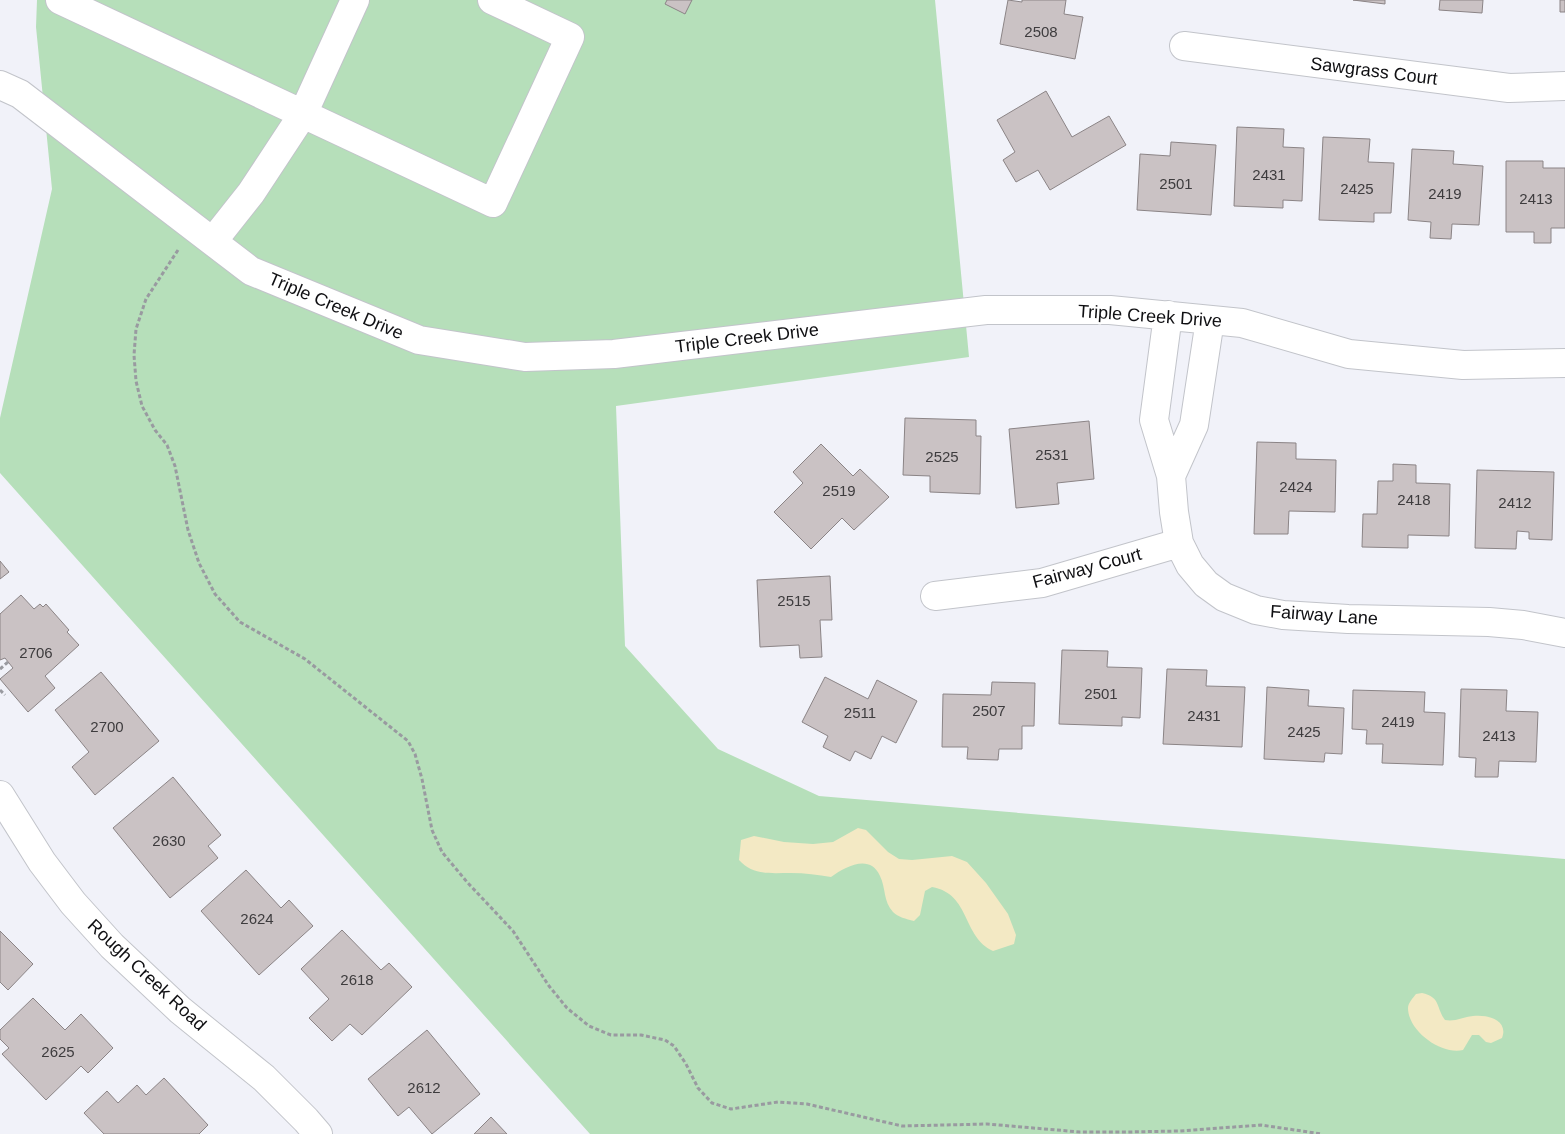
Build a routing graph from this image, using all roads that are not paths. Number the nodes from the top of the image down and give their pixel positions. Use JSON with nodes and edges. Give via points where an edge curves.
{"nodes":[{"id":1,"x":60,"y":0,"type":"edge"},
{"id":2,"x":355,"y":0,"type":"edge"},
{"id":3,"x":492,"y":0,"type":"edge"},
{"id":4,"x":1184,"y":46,"type":"dead end"},
{"id":5,"x":0,"y":85,"type":"edge"},
{"id":6,"x":1565,"y":86,"type":"edge"},
{"id":7,"x":303,"y":114,"type":"junction"},
{"id":8,"x":204,"y":235,"type":"junction"},
{"id":9,"x":1168,"y":316,"type":"junction"},
{"id":10,"x":1210,"y":320,"type":"junction"},
{"id":11,"x":1565,"y":363,"type":"edge"},
{"id":12,"x":1171,"y":476,"type":"junction"},
{"id":13,"x":1179,"y":543,"type":"junction"},
{"id":14,"x":935,"y":596,"type":"dead end"},
{"id":15,"x":1565,"y":633,"type":"edge"},
{"id":16,"x":0,"y":795,"type":"edge"},
{"id":17,"x":318,"y":1134,"type":"edge"}],
"edges":[{"from":1,"to":7,"type":"street"},
{"from":2,"to":7,"type":"street"},
{"from":3,"to":7,"type":"street","via":[[570,37],[493,203]]},
{"from":4,"to":6,"type":"street","name":"Sawgrass Court","via":[[1509,88]]},
{"from":5,"to":8,"type":"street","name":"Triple Creek Drive","via":[[20,94]]},
{"from":7,"to":8,"type":"street","via":[[251,193]]},
{"from":8,"to":9,"type":"street","name":"Triple Creek Drive","via":[[251,271],[419,340],[525,357],[614,354],[986,310],[1110,310]]},
{"from":9,"to":10,"type":"street","name":"Triple Creek Drive"},
{"from":9,"to":12,"type":"street","name":"Fairway Lane","via":[[1154,420]]},
{"from":10,"to":11,"type":"street","name":"Triple Creek Drive","via":[[1242,323],[1348,354],[1463,365]]},
{"from":10,"to":12,"type":"street","name":"Fairway Lane","via":[[1194,425]]},
{"from":12,"to":13,"type":"street","name":"Fairway Lane"},
{"from":13,"to":14,"type":"street","name":"Fairway Court","via":[[1042,583]]},
{"from":13,"to":15,"type":"street","name":"Fairway Lane","via":[[1190,565],[1206,584],[1224,597],[1256,610],[1348,619],[1523,624]]},
{"from":16,"to":17,"type":"street","name":"Rough Creek Road","via":[[48,870],[112,946],[186,1015],[264,1078]]}]}
